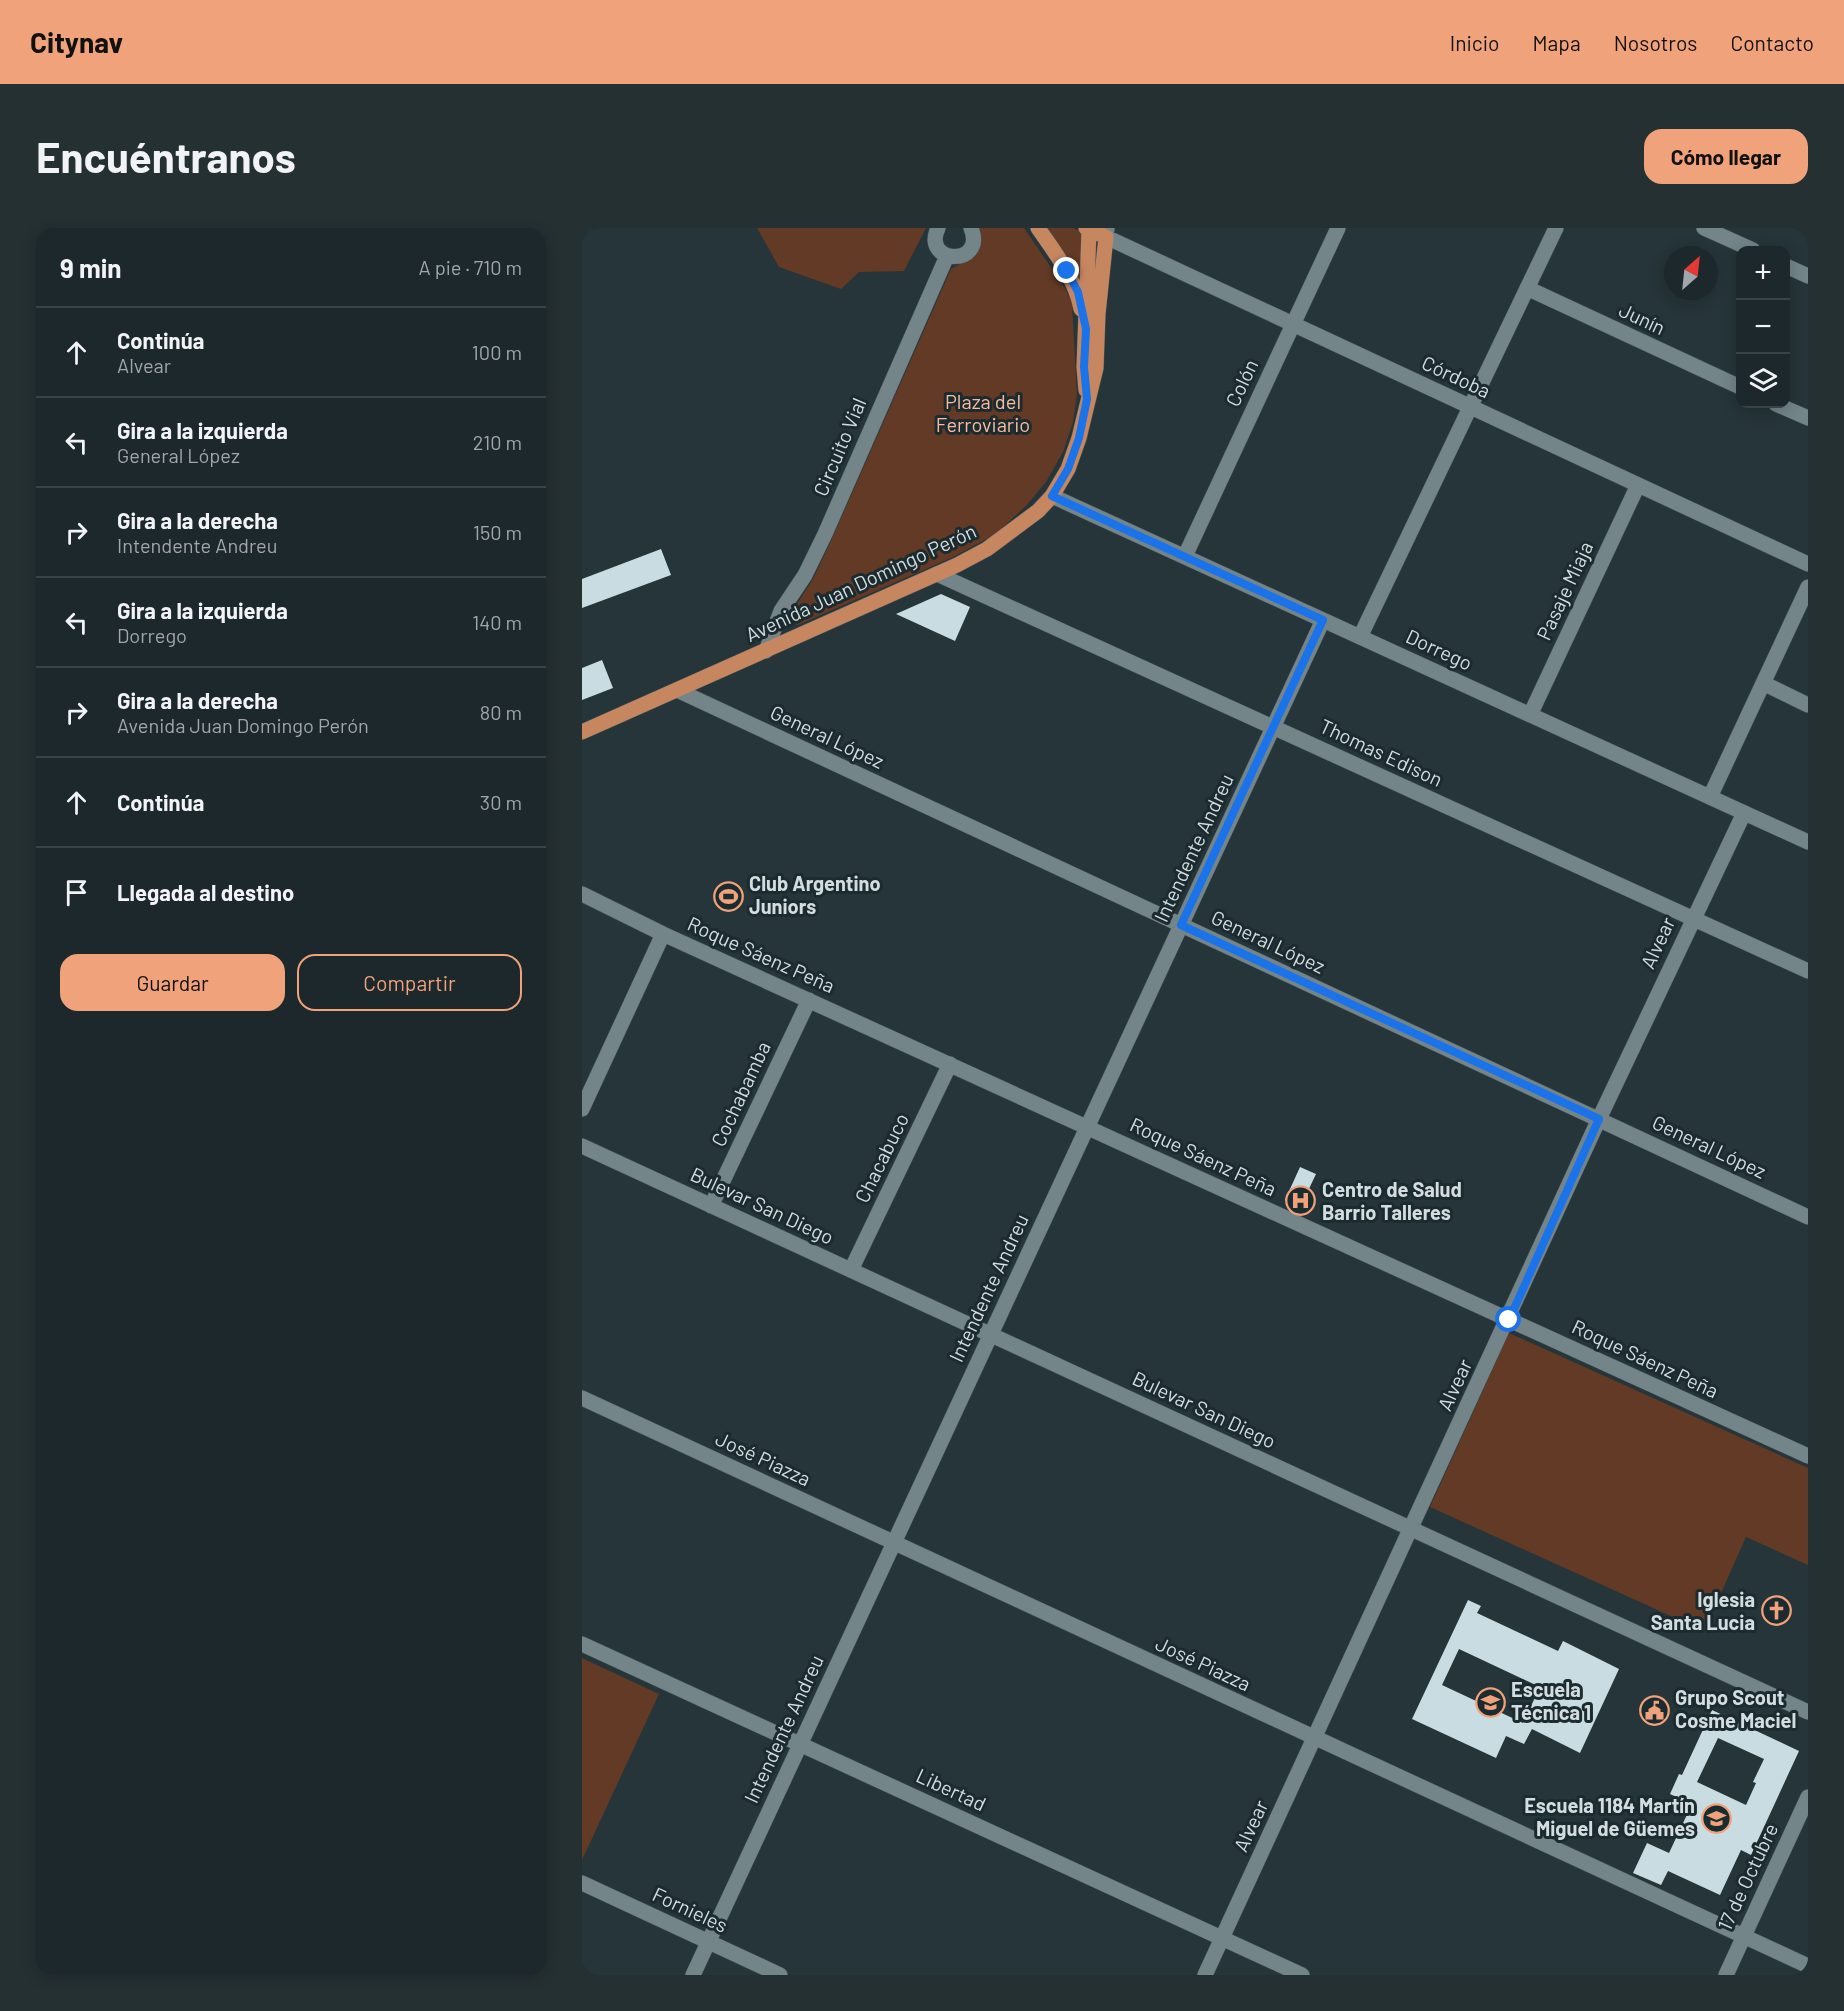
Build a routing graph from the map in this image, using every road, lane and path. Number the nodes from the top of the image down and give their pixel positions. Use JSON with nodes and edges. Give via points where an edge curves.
{"nodes":[{"id":1,"x":938,"y":228,"type":"edge"},
{"id":2,"x":971,"y":228,"type":"edge"},
{"id":3,"x":1038,"y":228,"type":"edge"},
{"id":4,"x":1338,"y":228,"type":"edge"},
{"id":5,"x":1556,"y":228,"type":"edge"},
{"id":6,"x":1704,"y":228,"type":"edge"},
{"id":7,"x":1088,"y":229,"type":"edge"},
{"id":8,"x":1106,"y":233,"type":"edge"},
{"id":9,"x":1744,"y":246,"type":"edge"},
{"id":10,"x":947,"y":256,"type":"junction"},
{"id":11,"x":1790,"y":268,"type":"edge"},
{"id":12,"x":1808,"y":276,"type":"edge"},
{"id":13,"x":1527,"y":288,"type":"junction"},
{"id":14,"x":1293,"y":324,"type":"junction"},
{"id":15,"x":1086,"y":329,"type":"junction"},
{"id":16,"x":1736,"y":385,"type":"edge"},
{"id":17,"x":1087,"y":399,"type":"junction"},
{"id":18,"x":1470,"y":407,"type":"junction"},
{"id":19,"x":1785,"y":408,"type":"edge"},
{"id":20,"x":1808,"y":418,"type":"edge"},
{"id":21,"x":1638,"y":485,"type":"junction"},
{"id":22,"x":1052,"y":496,"type":"junction"},
{"id":23,"x":1185,"y":556,"type":"junction"},
{"id":24,"x":1808,"y":564,"type":"edge"},
{"id":25,"x":937,"y":574,"type":"junction"},
{"id":26,"x":1808,"y":587,"type":"edge"},
{"id":27,"x":1323,"y":620,"type":"junction"},
{"id":28,"x":1359,"y":637,"type":"junction"},
{"id":29,"x":766,"y":651,"type":"junction"},
{"id":30,"x":1763,"y":683,"type":"junction"},
{"id":31,"x":677,"y":690,"type":"junction"},
{"id":32,"x":1808,"y":705,"type":"edge"},
{"id":33,"x":1530,"y":715,"type":"junction"},
{"id":34,"x":1274,"y":727,"type":"junction"},
{"id":35,"x":582,"y":732,"type":"edge"},
{"id":36,"x":1710,"y":797,"type":"junction"},
{"id":37,"x":1744,"y":813,"type":"junction"},
{"id":38,"x":1808,"y":842,"type":"edge"},
{"id":39,"x":582,"y":894,"type":"edge"},
{"id":40,"x":1693,"y":919,"type":"junction"},
{"id":41,"x":1181,"y":925,"type":"junction"},
{"id":42,"x":663,"y":934,"type":"junction"},
{"id":43,"x":1808,"y":971,"type":"edge"},
{"id":44,"x":809,"y":1000,"type":"junction"},
{"id":45,"x":950,"y":1064,"type":"junction"},
{"id":46,"x":582,"y":1109,"type":"edge"},
{"id":47,"x":1599,"y":1119,"type":"junction"},
{"id":48,"x":1087,"y":1127,"type":"junction"},
{"id":49,"x":582,"y":1146,"type":"edge"},
{"id":50,"x":711,"y":1206,"type":"junction"},
{"id":51,"x":1808,"y":1217,"type":"edge"},
{"id":52,"x":851,"y":1270,"type":"junction"},
{"id":53,"x":1509,"y":1320,"type":"junction"},
{"id":54,"x":990,"y":1334,"type":"junction"},
{"id":55,"x":582,"y":1398,"type":"edge"},
{"id":56,"x":1808,"y":1456,"type":"edge"},
{"id":57,"x":1411,"y":1529,"type":"junction"},
{"id":58,"x":894,"y":1543,"type":"junction"},
{"id":59,"x":582,"y":1644,"type":"edge"},
{"id":60,"x":1808,"y":1712,"type":"edge"},
{"id":61,"x":1314,"y":1739,"type":"junction"},
{"id":62,"x":799,"y":1745,"type":"junction"},
{"id":63,"x":1808,"y":1797,"type":"edge"},
{"id":64,"x":582,"y":1883,"type":"edge"},
{"id":65,"x":1744,"y":1937,"type":"junction"},
{"id":66,"x":1222,"y":1938,"type":"junction"},
{"id":67,"x":708,"y":1942,"type":"junction"},
{"id":68,"x":1808,"y":1966,"type":"edge"},
{"id":69,"x":693,"y":1975,"type":"edge"},
{"id":70,"x":780,"y":1975,"type":"edge"},
{"id":71,"x":1205,"y":1975,"type":"edge"},
{"id":72,"x":1302,"y":1975,"type":"edge"},
{"id":73,"x":1726,"y":1975,"type":"edge"}],
"edges":[{"from":1,"to":10,"type":"street","via":[[936,242]]},
{"from":2,"to":10,"type":"street","via":[[974,240],[969,251],[959,257]]},
{"from":3,"to":15,"type":"main road","via":[[1078,292]]},
{"from":4,"to":14,"type":"street","name":"Colón"},
{"from":5,"to":13,"type":"street"},
{"from":6,"to":9,"type":"street"},
{"from":7,"to":8,"type":"main road","name":"Córdoba"},
{"from":7,"to":15,"type":"main road","name":"Avenida Juan Domingo Perón"},
{"from":8,"to":14,"type":"street","name":"Córdoba"},
{"from":8,"to":17,"type":"main road","name":"Avenida Juan Domingo Perón","via":[[1096,368]]},
{"from":10,"to":29,"type":"street","name":"Circuito Vial","via":[[825,534],[781,611]]},
{"from":11,"to":12,"type":"street"},
{"from":13,"to":16,"type":"street","name":"Junín"},
{"from":13,"to":18,"type":"street"},
{"from":14,"to":18,"type":"street","name":"Córdoba"},
{"from":14,"to":23,"type":"street","name":"Colón"},
{"from":15,"to":17,"type":"main road","name":"Avenida Juan Domingo Perón"},
{"from":17,"to":22,"type":"main road","name":"Avenida Juan Domingo Perón","via":[[1068,469]]},
{"from":18,"to":21,"type":"street","name":"Córdoba"},
{"from":18,"to":28,"type":"street"},
{"from":19,"to":20,"type":"street"},
{"from":21,"to":24,"type":"street","name":"Córdoba"},
{"from":21,"to":33,"type":"street","name":"Pasaje Miaja"},
{"from":22,"to":23,"type":"street","name":"Dorrego"},
{"from":22,"to":25,"type":"main road","name":"Avenida Juan Domingo Perón","via":[[987,549]]},
{"from":23,"to":27,"type":"street","name":"Dorrego"},
{"from":25,"to":29,"type":"main road","name":"Avenida Juan Domingo Perón"},
{"from":25,"to":34,"type":"street","name":"Thomas Edison"},
{"from":26,"to":30,"type":"street"},
{"from":27,"to":28,"type":"street","name":"Dorrego"},
{"from":27,"to":34,"type":"street","name":"Intendente Andreu"},
{"from":28,"to":33,"type":"street","name":"Dorrego"},
{"from":29,"to":31,"type":"main road","name":"Avenida Juan Domingo Perón"},
{"from":30,"to":32,"type":"street"},
{"from":30,"to":36,"type":"street"},
{"from":31,"to":35,"type":"main road","name":"Avenida Juan Domingo Perón"},
{"from":31,"to":41,"type":"street","name":"General López"},
{"from":33,"to":36,"type":"street","name":"Dorrego"},
{"from":34,"to":40,"type":"street","name":"Thomas Edison"},
{"from":34,"to":41,"type":"street","name":"Intendente Andreu"},
{"from":36,"to":37,"type":"street","name":"Dorrego"},
{"from":37,"to":38,"type":"street","name":"Dorrego"},
{"from":37,"to":40,"type":"street","name":"Alvear"},
{"from":39,"to":42,"type":"street","name":"Roque Sáenz Peña"},
{"from":40,"to":43,"type":"street","name":"Thomas Edison"},
{"from":40,"to":47,"type":"street","name":"Alvear"},
{"from":41,"to":47,"type":"street","name":"General López"},
{"from":41,"to":48,"type":"street","name":"Intendente Andreu"},
{"from":42,"to":44,"type":"street","name":"Roque Sáenz Peña"},
{"from":42,"to":46,"type":"street"},
{"from":44,"to":45,"type":"street","name":"Roque Sáenz Peña"},
{"from":44,"to":50,"type":"street","name":"Cochabamba"},
{"from":45,"to":48,"type":"street","name":"Roque Sáenz Peña"},
{"from":45,"to":52,"type":"street","name":"Chacabuco"},
{"from":47,"to":51,"type":"street","name":"General López"},
{"from":47,"to":53,"type":"street","name":"Alvear"},
{"from":48,"to":53,"type":"street","name":"Roque Sáenz Peña"},
{"from":48,"to":54,"type":"street","name":"Intendente Andreu"},
{"from":49,"to":50,"type":"street","name":"Bulevar San Diego"},
{"from":50,"to":52,"type":"street","name":"Bulevar San Diego"},
{"from":52,"to":54,"type":"street","name":"Bulevar San Diego"},
{"from":53,"to":56,"type":"street","name":"Roque Sáenz Peña"},
{"from":53,"to":57,"type":"street","name":"Alvear"},
{"from":54,"to":57,"type":"street","name":"Bulevar San Diego"},
{"from":54,"to":58,"type":"street","name":"Intendente Andreu"},
{"from":55,"to":58,"type":"street","name":"José Piazza"},
{"from":57,"to":60,"type":"street","name":"Bulevar San Diego"},
{"from":57,"to":61,"type":"street","name":"Alvear"},
{"from":58,"to":61,"type":"street","name":"José Piazza"},
{"from":58,"to":62,"type":"street","name":"Intendente Andreu"},
{"from":59,"to":62,"type":"street","name":"Libertad"},
{"from":61,"to":65,"type":"street","name":"José Piazza"},
{"from":61,"to":66,"type":"street","name":"Alvear"},
{"from":62,"to":66,"type":"street","name":"Libertad"},
{"from":62,"to":67,"type":"street","name":"Intendente Andreu"},
{"from":63,"to":65,"type":"street","name":"17 de Octubre"},
{"from":64,"to":67,"type":"street","name":"Fornieles"},
{"from":65,"to":68,"type":"street","name":"José Piazza"},
{"from":65,"to":73,"type":"street","name":"17 de Octubre"},
{"from":66,"to":71,"type":"street","name":"Alvear"},
{"from":66,"to":72,"type":"street","name":"Libertad"},
{"from":67,"to":69,"type":"street","name":"Intendente Andreu"},
{"from":67,"to":70,"type":"street","name":"Fornieles"}]}
